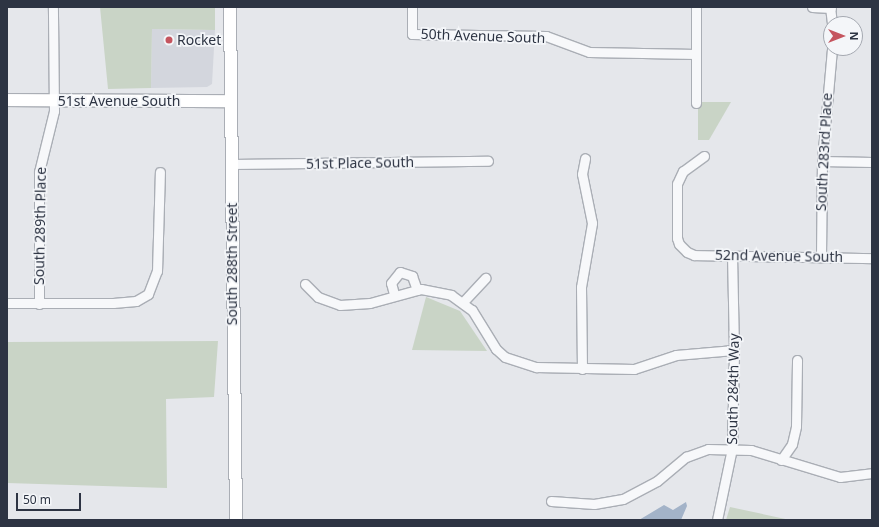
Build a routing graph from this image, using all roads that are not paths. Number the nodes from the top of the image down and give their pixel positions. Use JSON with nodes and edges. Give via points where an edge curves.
{"nodes":[{"id":1,"x":53,"y":7,"type":"edge"},
{"id":2,"x":230,"y":7,"type":"edge"},
{"id":3,"x":412,"y":7,"type":"edge"},
{"id":4,"x":696,"y":7,"type":"edge"},
{"id":5,"x":812,"y":7,"type":"edge"},
{"id":6,"x":831,"y":7,"type":"edge"},
{"id":7,"x":696,"y":54,"type":"junction"},
{"id":8,"x":831,"y":56,"type":"edge"},
{"id":9,"x":7,"y":100,"type":"edge"},
{"id":10,"x":54,"y":100,"type":"junction"},
{"id":11,"x":231,"y":102,"type":"junction"},
{"id":12,"x":696,"y":103,"type":"dead end"},
{"id":13,"x":704,"y":156,"type":"dead end"},
{"id":14,"x":585,"y":158,"type":"dead end"},
{"id":15,"x":488,"y":161,"type":"dead end"},
{"id":16,"x":822,"y":161,"type":"junction"},
{"id":17,"x":872,"y":162,"type":"edge"},
{"id":18,"x":232,"y":164,"type":"junction"},
{"id":19,"x":160,"y":172,"type":"dead end"},
{"id":20,"x":732,"y":256,"type":"junction"},
{"id":21,"x":821,"y":256,"type":"junction"},
{"id":22,"x":872,"y":258,"type":"edge"},
{"id":23,"x":485,"y":278,"type":"dead end"},
{"id":24,"x":305,"y":284,"type":"dead end"},
{"id":25,"x":417,"y":290,"type":"junction"},
{"id":26,"x":394,"y":294,"type":"junction"},
{"id":27,"x":463,"y":302,"type":"junction"},
{"id":28,"x":7,"y":303,"type":"edge"},
{"id":29,"x":39,"y":304,"type":"junction"},
{"id":30,"x":734,"y":350,"type":"junction"},
{"id":31,"x":797,"y":360,"type":"dead end"},
{"id":32,"x":582,"y":369,"type":"junction"},
{"id":33,"x":732,"y":448,"type":"junction"},
{"id":34,"x":781,"y":460,"type":"junction"},
{"id":35,"x":872,"y":473,"type":"edge"},
{"id":36,"x":551,"y":501,"type":"dead end"},
{"id":37,"x":236,"y":520,"type":"edge"},
{"id":38,"x":717,"y":520,"type":"edge"}],
"edges":[{"from":1,"to":10,"type":"street","name":"South 289th Place"},
{"from":2,"to":11,"type":"street","name":"South 288th Street"},
{"from":3,"to":7,"type":"street","name":"50th Avenue South","via":[[412,34],[546,36],[589,52]]},
{"from":4,"to":7,"type":"street"},
{"from":5,"to":6,"type":"street"},
{"from":7,"to":12,"type":"street"},
{"from":8,"to":16,"type":"street","name":"South 283rd Place"},
{"from":9,"to":10,"type":"street","name":"51st Avenue South"},
{"from":10,"to":11,"type":"street","name":"51st Avenue South"},
{"from":10,"to":29,"type":"street","name":"South 289th Place","via":[[52,124],[39,172]]},
{"from":11,"to":18,"type":"street","name":"South 288th Street"},
{"from":13,"to":20,"type":"street","name":"52nd Avenue South","via":[[683,171],[677,184],[677,238],[679,244],[694,255]]},
{"from":14,"to":32,"type":"street","via":[[582,174],[592,223],[581,287]]},
{"from":15,"to":18,"type":"street","name":"51st Place South"},
{"from":16,"to":17,"type":"street"},
{"from":16,"to":21,"type":"street","name":"South 283rd Place"},
{"from":18,"to":37,"type":"street","name":"South 288th Street"},
{"from":19,"to":29,"type":"street","via":[[157,271],[148,294],[136,300],[119,303]]},
{"from":20,"to":21,"type":"street","name":"52nd Avenue South"},
{"from":20,"to":30,"type":"street","name":"South 284th Way"},
{"from":21,"to":22,"type":"street","name":"52nd Avenue South"},
{"from":23,"to":27,"type":"street"},
{"from":24,"to":26,"type":"street","via":[[318,297],[340,305],[370,303]]},
{"from":25,"to":26,"type":"street"},
{"from":25,"to":26,"type":"street","via":[[412,276],[400,272],[391,282]]},
{"from":25,"to":27,"type":"street","via":[[434,290]]},
{"from":27,"to":32,"type":"street","via":[[505,357],[536,367]]},
{"from":28,"to":29,"type":"street"},
{"from":30,"to":32,"type":"street","via":[[676,355],[634,369]]},
{"from":30,"to":33,"type":"street","name":"South 284th Way"},
{"from":31,"to":34,"type":"street","via":[[796,426],[792,444]]},
{"from":33,"to":34,"type":"street","via":[[751,450]]},
{"from":33,"to":36,"type":"street","via":[[696,452],[658,481],[623,499],[594,504]]},
{"from":33,"to":38,"type":"street","name":"South 284th Way"},
{"from":34,"to":35,"type":"street","via":[[840,477]]}]}
